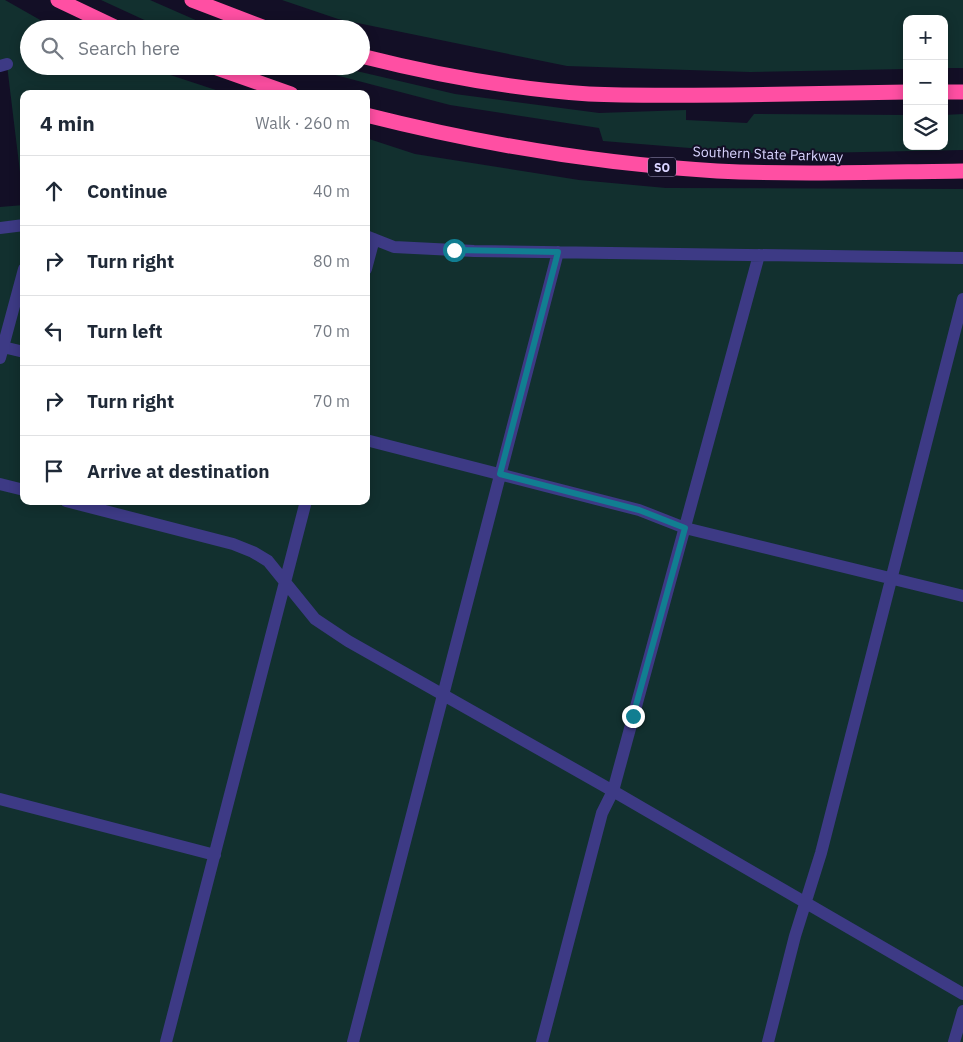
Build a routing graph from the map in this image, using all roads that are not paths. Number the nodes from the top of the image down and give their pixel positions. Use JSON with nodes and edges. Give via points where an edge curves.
{"nodes":[{"id":1,"x":58,"y":0,"type":"edge"},
{"id":2,"x":192,"y":0,"type":"edge"},
{"id":3,"x":99,"y":20,"type":"edge"},
{"id":4,"x":244,"y":20,"type":"edge"},
{"id":5,"x":370,"y":58,"type":"edge"},
{"id":6,"x":237,"y":75,"type":"edge"},
{"id":7,"x":280,"y":90,"type":"edge"},
{"id":8,"x":903,"y":92,"type":"edge"},
{"id":9,"x":948,"y":92,"type":"edge"},
{"id":10,"x":963,"y":92,"type":"edge"},
{"id":11,"x":370,"y":116,"type":"edge"},
{"id":12,"x":963,"y":171,"type":"edge"},
{"id":13,"x":20,"y":226,"type":"edge"},
{"id":14,"x":0,"y":228,"type":"edge"},
{"id":15,"x":370,"y":238,"type":"edge"},
{"id":16,"x":558,"y":252,"type":"junction"},
{"id":17,"x":759,"y":255,"type":"junction"},
{"id":18,"x":963,"y":258,"type":"edge"},
{"id":19,"x":20,"y":283,"type":"edge"},
{"id":20,"x":963,"y":299,"type":"edge"},
{"id":21,"x":1,"y":352,"type":"edge"},
{"id":22,"x":20,"y":352,"type":"edge"},
{"id":23,"x":370,"y":441,"type":"edge"},
{"id":24,"x":500,"y":474,"type":"junction"},
{"id":25,"x":0,"y":484,"type":"edge"},
{"id":26,"x":20,"y":489,"type":"edge"},
{"id":27,"x":82,"y":505,"type":"edge"},
{"id":28,"x":305,"y":505,"type":"edge"},
{"id":29,"x":685,"y":528,"type":"junction"},
{"id":30,"x":892,"y":578,"type":"junction"},
{"id":31,"x":284,"y":581,"type":"junction"},
{"id":32,"x":963,"y":596,"type":"edge"},
{"id":33,"x":443,"y":694,"type":"junction"},
{"id":34,"x":612,"y":791,"type":"junction"},
{"id":35,"x":0,"y":799,"type":"edge"},
{"id":36,"x":215,"y":855,"type":"junction"},
{"id":37,"x":806,"y":903,"type":"junction"},
{"id":38,"x":963,"y":994,"type":"edge"},
{"id":39,"x":963,"y":1011,"type":"edge"},
{"id":40,"x":166,"y":1042,"type":"edge"},
{"id":41,"x":353,"y":1042,"type":"edge"},
{"id":42,"x":542,"y":1042,"type":"edge"},
{"id":43,"x":768,"y":1042,"type":"edge"},
{"id":44,"x":954,"y":1042,"type":"edge"}],
"edges":[{"from":1,"to":3,"type":"highway"},
{"from":2,"to":4,"type":"highway"},
{"from":5,"to":8,"type":"highway","via":[[482,82],[588,94]]},
{"from":6,"to":7,"type":"highway"},
{"from":9,"to":10,"type":"highway"},
{"from":11,"to":12,"type":"highway","name":"Southern State Parkway","number":"SO","via":[[504,146],[610,162],[781,173]]},
{"from":13,"to":14,"type":"lane"},
{"from":15,"to":16,"type":"lane","via":[[394,247]]},
{"from":16,"to":17,"type":"lane"},
{"from":16,"to":24,"type":"lane"},
{"from":17,"to":18,"type":"lane"},
{"from":17,"to":29,"type":"lane"},
{"from":19,"to":21,"type":"lane"},
{"from":20,"to":30,"type":"lane"},
{"from":21,"to":22,"type":"lane"},
{"from":23,"to":24,"type":"lane"},
{"from":24,"to":29,"type":"lane","via":[[639,510]]},
{"from":24,"to":33,"type":"lane"},
{"from":25,"to":26,"type":"lane"},
{"from":27,"to":31,"type":"lane","via":[[233,544],[268,562]]},
{"from":28,"to":31,"type":"lane"},
{"from":29,"to":30,"type":"lane"},
{"from":29,"to":34,"type":"lane"},
{"from":30,"to":32,"type":"lane"},
{"from":30,"to":37,"type":"lane"},
{"from":31,"to":33,"type":"lane","via":[[315,619]]},
{"from":31,"to":36,"type":"lane"},
{"from":33,"to":34,"type":"lane"},
{"from":33,"to":41,"type":"lane"},
{"from":34,"to":37,"type":"lane"},
{"from":34,"to":42,"type":"lane","via":[[602,813]]},
{"from":35,"to":36,"type":"lane"},
{"from":36,"to":40,"type":"lane"},
{"from":37,"to":38,"type":"lane"},
{"from":37,"to":43,"type":"lane"},
{"from":39,"to":44,"type":"lane"}]}
